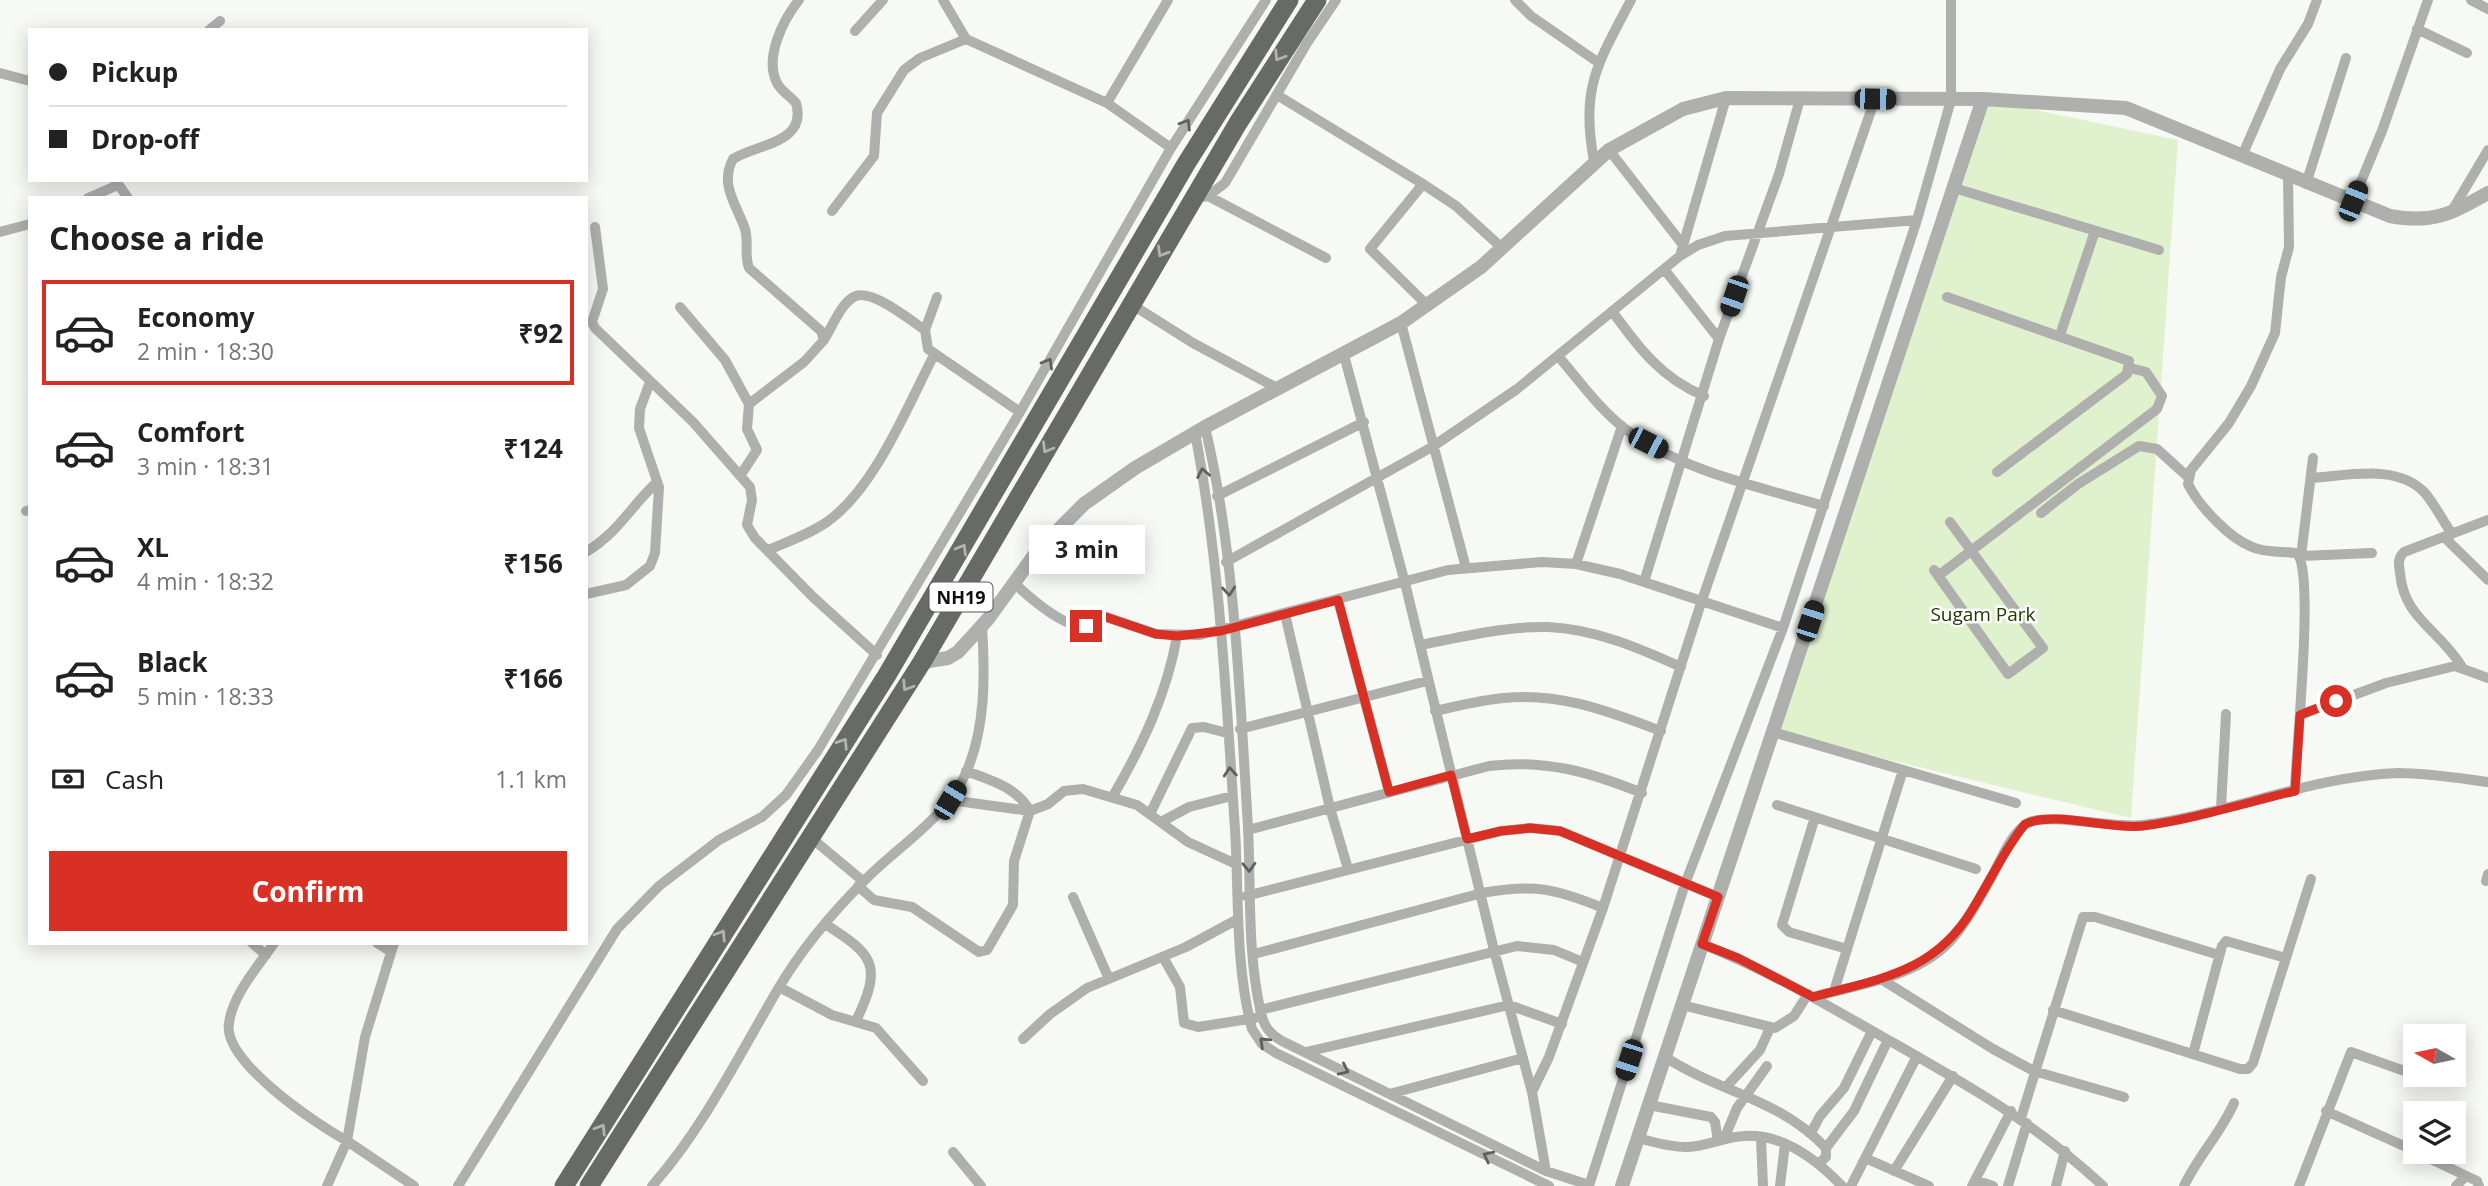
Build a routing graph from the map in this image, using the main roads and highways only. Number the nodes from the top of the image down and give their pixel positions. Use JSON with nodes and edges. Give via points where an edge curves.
{"nodes":[{"id":1,"x":1289,"y":0,"type":"edge"},
{"id":2,"x":1317,"y":0,"type":"edge"},
{"id":3,"x":564,"y":1186,"type":"edge"},
{"id":4,"x":589,"y":1186,"type":"edge"}],
"edges":[{"from":3,"to":1,"type":"highway","number":"NH19","one_way":true,"via":[[887,675],[1186,164]]},
{"from":2,"to":4,"type":"highway","number":"NH19","one_way":true,"via":[[1265,78],[1200,197],[1131,304],[922,662]]}]}
